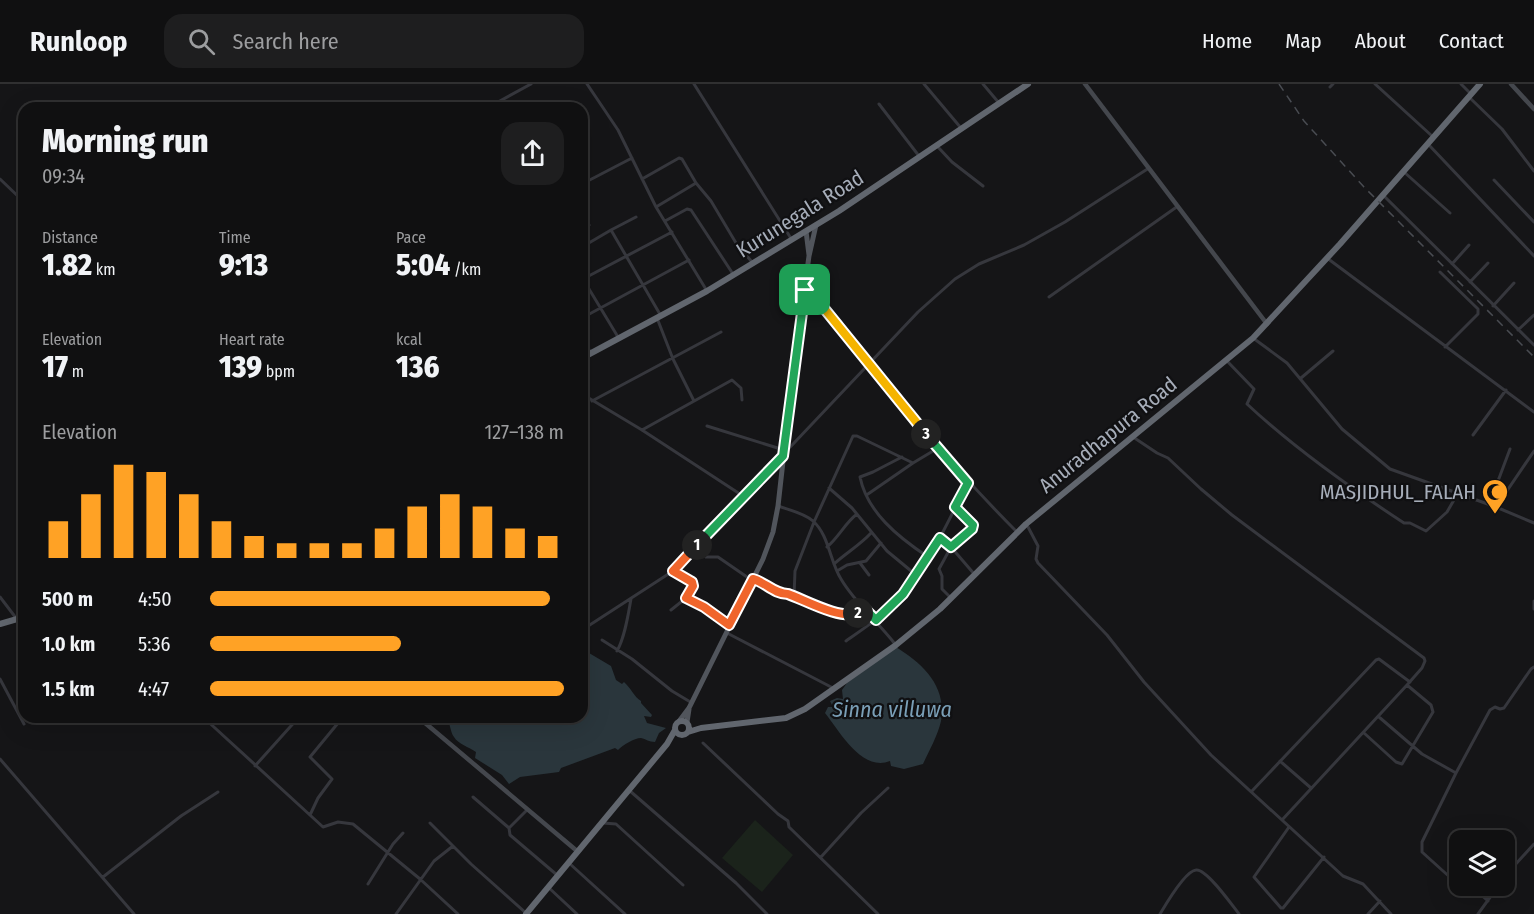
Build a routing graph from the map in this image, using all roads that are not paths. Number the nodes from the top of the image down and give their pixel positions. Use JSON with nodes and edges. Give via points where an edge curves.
{"nodes":[{"id":1,"x":531,"y":84,"type":"edge"},
{"id":2,"x":587,"y":84,"type":"edge"},
{"id":3,"x":694,"y":84,"type":"edge"},
{"id":4,"x":924,"y":84,"type":"edge"},
{"id":5,"x":983,"y":84,"type":"edge"},
{"id":6,"x":1028,"y":84,"type":"edge"},
{"id":7,"x":1086,"y":84,"type":"edge"},
{"id":8,"x":1376,"y":84,"type":"edge"},
{"id":9,"x":1461,"y":84,"type":"edge"},
{"id":10,"x":1480,"y":84,"type":"edge"},
{"id":11,"x":1511,"y":84,"type":"edge"},
{"id":12,"x":1470,"y":96,"type":"junction"},
{"id":13,"x":498,"y":102,"type":"edge"},
{"id":14,"x":999,"y":103,"type":"junction"},
{"id":15,"x":879,"y":104,"type":"dead end"},
{"id":16,"x":1534,"y":109,"type":"edge"},
{"id":17,"x":961,"y":128,"type":"junction"},
{"id":18,"x":1434,"y":137,"type":"junction"},
{"id":19,"x":1428,"y":144,"type":"junction"},
{"id":20,"x":935,"y":145,"type":"junction"},
{"id":21,"x":919,"y":156,"type":"junction"},
{"id":22,"x":632,"y":158,"type":"junction"},
{"id":23,"x":1149,"y":168,"type":"junction"},
{"id":24,"x":1403,"y":171,"type":"junction"},
{"id":25,"x":1534,"y":171,"type":"edge"},
{"id":26,"x":0,"y":179,"type":"edge"},
{"id":27,"x":642,"y":179,"type":"junction"},
{"id":28,"x":1494,"y":180,"type":"dead end"},
{"id":29,"x":588,"y":181,"type":"edge"},
{"id":30,"x":696,"y":183,"type":"junction"},
{"id":31,"x":983,"y":186,"type":"dead end"},
{"id":32,"x":1382,"y":194,"type":"junction"},
{"id":33,"x":18,"y":196,"type":"edge"},
{"id":34,"x":1178,"y":206,"type":"junction"},
{"id":35,"x":656,"y":207,"type":"junction"},
{"id":36,"x":1450,"y":213,"type":"dead end"},
{"id":37,"x":636,"y":217,"type":"dead end"},
{"id":38,"x":665,"y":221,"type":"junction"},
{"id":39,"x":1534,"y":222,"type":"edge"},
{"id":40,"x":816,"y":225,"type":"junction"},
{"id":41,"x":612,"y":230,"type":"junction"},
{"id":42,"x":806,"y":231,"type":"junction"},
{"id":43,"x":672,"y":232,"type":"junction"},
{"id":44,"x":792,"y":240,"type":"junction"},
{"id":45,"x":588,"y":244,"type":"edge"},
{"id":46,"x":1469,"y":244,"type":"dead end"},
{"id":47,"x":626,"y":256,"type":"junction"},
{"id":48,"x":809,"y":256,"type":"junction"},
{"id":49,"x":1534,"y":256,"type":"edge"},
{"id":50,"x":1327,"y":258,"type":"junction"},
{"id":51,"x":689,"y":260,"type":"junction"},
{"id":52,"x":1488,"y":263,"type":"dead end"},
{"id":53,"x":753,"y":264,"type":"junction"},
{"id":54,"x":1452,"y":264,"type":"junction"},
{"id":55,"x":1440,"y":272,"type":"dead end"},
{"id":56,"x":588,"y":276,"type":"edge"},
{"id":57,"x":734,"y":276,"type":"junction"},
{"id":58,"x":1470,"y":282,"type":"junction"},
{"id":59,"x":1514,"y":284,"type":"dead end"},
{"id":60,"x":643,"y":286,"type":"junction"},
{"id":61,"x":588,"y":287,"type":"edge"},
{"id":62,"x":805,"y":290,"type":"junction"},
{"id":63,"x":707,"y":291,"type":"junction"},
{"id":64,"x":1049,"y":297,"type":"dead end"},
{"id":65,"x":1493,"y":306,"type":"junction"},
{"id":66,"x":601,"y":307,"type":"junction"},
{"id":67,"x":588,"y":315,"type":"edge"},
{"id":68,"x":1534,"y":315,"type":"edge"},
{"id":69,"x":659,"y":317,"type":"junction"},
{"id":70,"x":1267,"y":324,"type":"junction"},
{"id":71,"x":1518,"y":330,"type":"junction"},
{"id":72,"x":721,"y":332,"type":"dead end"},
{"id":73,"x":1253,"y":338,"type":"junction"},
{"id":74,"x":619,"y":339,"type":"junction"},
{"id":75,"x":1534,"y":345,"type":"edge"},
{"id":76,"x":1445,"y":347,"type":"junction"},
{"id":77,"x":588,"y":348,"type":"edge"},
{"id":78,"x":1333,"y":351,"type":"dead end"},
{"id":79,"x":591,"y":354,"type":"junction"},
{"id":80,"x":588,"y":355,"type":"edge"},
{"id":81,"x":673,"y":359,"type":"junction"},
{"id":82,"x":1227,"y":361,"type":"junction"},
{"id":83,"x":870,"y":365,"type":"junction"},
{"id":84,"x":1301,"y":378,"type":"junction"},
{"id":85,"x":1506,"y":390,"type":"junction"},
{"id":86,"x":588,"y":398,"type":"edge"},
{"id":87,"x":742,"y":400,"type":"dead end"},
{"id":88,"x":592,"y":401,"type":"junction"},
{"id":89,"x":694,"y":401,"type":"junction"},
{"id":90,"x":1534,"y":412,"type":"edge"},
{"id":91,"x":707,"y":426,"type":"dead end"},
{"id":92,"x":642,"y":430,"type":"junction"},
{"id":93,"x":1473,"y":435,"type":"dead end"},
{"id":94,"x":1133,"y":437,"type":"junction"},
{"id":95,"x":938,"y":448,"type":"junction"},
{"id":96,"x":1510,"y":448,"type":"dead end"},
{"id":97,"x":1534,"y":451,"type":"edge"},
{"id":98,"x":783,"y":453,"type":"junction"},
{"id":99,"x":902,"y":457,"type":"junction"},
{"id":100,"x":913,"y":462,"type":"junction"},
{"id":101,"x":968,"y":483,"type":"junction"},
{"id":102,"x":830,"y":488,"type":"junction"},
{"id":103,"x":1458,"y":493,"type":"junction"},
{"id":104,"x":867,"y":495,"type":"junction"},
{"id":105,"x":743,"y":496,"type":"junction"},
{"id":106,"x":1489,"y":505,"type":"junction"},
{"id":107,"x":778,"y":506,"type":"junction"},
{"id":108,"x":955,"y":507,"type":"junction"},
{"id":109,"x":1496,"y":507,"type":"junction"},
{"id":110,"x":857,"y":514,"type":"junction"},
{"id":111,"x":814,"y":522,"type":"junction"},
{"id":112,"x":1026,"y":524,"type":"junction"},
{"id":113,"x":1534,"y":524,"type":"edge"},
{"id":114,"x":871,"y":532,"type":"junction"},
{"id":115,"x":1017,"y":532,"type":"junction"},
{"id":116,"x":940,"y":538,"type":"junction"},
{"id":117,"x":881,"y":543,"type":"junction"},
{"id":118,"x":697,"y":545,"type":"junction"},
{"id":119,"x":827,"y":547,"type":"junction"},
{"id":120,"x":951,"y":547,"type":"junction"},
{"id":121,"x":928,"y":557,"type":"junction"},
{"id":122,"x":860,"y":563,"type":"junction"},
{"id":123,"x":834,"y":564,"type":"junction"},
{"id":124,"x":673,"y":571,"type":"junction"},
{"id":125,"x":837,"y":571,"type":"junction"},
{"id":126,"x":869,"y":575,"type":"dead end"},
{"id":127,"x":916,"y":575,"type":"junction"},
{"id":128,"x":975,"y":575,"type":"junction"},
{"id":129,"x":753,"y":579,"type":"junction"},
{"id":130,"x":794,"y":596,"type":"junction"},
{"id":131,"x":0,"y":597,"type":"edge"},
{"id":132,"x":686,"y":598,"type":"junction"},
{"id":133,"x":951,"y":598,"type":"junction"},
{"id":134,"x":631,"y":599,"type":"junction"},
{"id":135,"x":1533,"y":603,"type":"edge"},
{"id":136,"x":864,"y":608,"type":"junction"},
{"id":137,"x":1534,"y":609,"type":"edge"},
{"id":138,"x":671,"y":610,"type":"dead end"},
{"id":139,"x":17,"y":619,"type":"joint"},
{"id":140,"x":876,"y":620,"type":"junction"},
{"id":141,"x":0,"y":624,"type":"edge"},
{"id":142,"x":729,"y":625,"type":"junction"},
{"id":143,"x":588,"y":626,"type":"edge"},
{"id":144,"x":726,"y":632,"type":"junction"},
{"id":145,"x":602,"y":640,"type":"dead end"},
{"id":146,"x":846,"y":641,"type":"dead end"},
{"id":147,"x":896,"y":645,"type":"junction"},
{"id":148,"x":617,"y":651,"type":"junction"},
{"id":149,"x":1534,"y":667,"type":"edge"},
{"id":150,"x":0,"y":679,"type":"edge"},
{"id":151,"x":1409,"y":683,"type":"junction"},
{"id":152,"x":834,"y":689,"type":"junction"},
{"id":153,"x":691,"y":706,"type":"junction"},
{"id":154,"x":18,"y":713,"type":"edge"},
{"id":155,"x":1378,"y":717,"type":"junction"},
{"id":156,"x":685,"y":722,"type":"junction"},
{"id":157,"x":209,"y":723,"type":"edge"},
{"id":158,"x":294,"y":723,"type":"edge"},
{"id":159,"x":338,"y":723,"type":"edge"},
{"id":160,"x":425,"y":723,"type":"edge"},
{"id":161,"x":431,"y":723,"type":"edge"},
{"id":162,"x":429,"y":726,"type":"junction"},
{"id":163,"x":701,"y":728,"type":"junction"},
{"id":164,"x":675,"y":730,"type":"junction"},
{"id":165,"x":1364,"y":733,"type":"junction"},
{"id":166,"x":685,"y":734,"type":"junction"},
{"id":167,"x":703,"y":743,"type":"dead end"},
{"id":168,"x":667,"y":744,"type":"junction"},
{"id":169,"x":1413,"y":748,"type":"junction"},
{"id":170,"x":0,"y":759,"type":"edge"},
{"id":171,"x":1280,"y":761,"type":"junction"},
{"id":172,"x":255,"y":766,"type":"junction"},
{"id":173,"x":1456,"y":773,"type":"junction"},
{"id":174,"x":1311,"y":788,"type":"junction"},
{"id":175,"x":629,"y":789,"type":"junction"},
{"id":176,"x":888,"y":789,"type":"dead end"},
{"id":177,"x":1252,"y":791,"type":"junction"},
{"id":178,"x":219,"y":792,"type":"dead end"},
{"id":179,"x":474,"y":797,"type":"dead end"},
{"id":180,"x":528,"y":808,"type":"junction"},
{"id":181,"x":310,"y":815,"type":"junction"},
{"id":182,"x":1282,"y":819,"type":"junction"},
{"id":183,"x":430,"y":823,"type":"dead end"},
{"id":184,"x":601,"y":823,"type":"junction"},
{"id":185,"x":1289,"y":827,"type":"junction"},
{"id":186,"x":509,"y":828,"type":"junction"},
{"id":187,"x":403,"y":833,"type":"dead end"},
{"id":188,"x":1534,"y":844,"type":"edge"},
{"id":189,"x":453,"y":846,"type":"junction"},
{"id":190,"x":577,"y":851,"type":"junction"},
{"id":191,"x":387,"y":852,"type":"junction"},
{"id":192,"x":822,"y":857,"type":"junction"},
{"id":193,"x":1324,"y":857,"type":"junction"},
{"id":194,"x":568,"y":862,"type":"junction"},
{"id":195,"x":1515,"y":865,"type":"edge"},
{"id":196,"x":557,"y":875,"type":"junction"},
{"id":197,"x":103,"y":877,"type":"junction"},
{"id":198,"x":1449,"y":877,"type":"edge"},
{"id":199,"x":420,"y":879,"type":"junction"},
{"id":200,"x":368,"y":884,"type":"dead end"},
{"id":201,"x":683,"y":885,"type":"dead end"},
{"id":202,"x":548,"y":887,"type":"junction"},
{"id":203,"x":1482,"y":896,"type":"edge"},
{"id":204,"x":1491,"y":896,"type":"edge"},
{"id":205,"x":1380,"y":901,"type":"junction"},
{"id":206,"x":1488,"y":901,"type":"junction"},
{"id":207,"x":526,"y":913,"type":"edge"},
{"id":208,"x":134,"y":914,"type":"edge"},
{"id":209,"x":396,"y":914,"type":"edge"},
{"id":210,"x":458,"y":914,"type":"edge"},
{"id":211,"x":577,"y":914,"type":"edge"},
{"id":212,"x":625,"y":914,"type":"edge"},
{"id":213,"x":767,"y":914,"type":"edge"},
{"id":214,"x":878,"y":914,"type":"edge"},
{"id":215,"x":1160,"y":914,"type":"edge"},
{"id":216,"x":1239,"y":914,"type":"edge"},
{"id":217,"x":1368,"y":914,"type":"edge"},
{"id":218,"x":1391,"y":914,"type":"edge"},
{"id":219,"x":1479,"y":914,"type":"edge"}],
"edges":[{"from":1,"to":13,"type":"street"},
{"from":2,"to":22,"type":"street"},
{"from":3,"to":44,"type":"street"},
{"from":4,"to":17,"type":"street"},
{"from":5,"to":14,"type":"street"},
{"from":6,"to":14,"type":"highway","name":"Kurunegala Road"},
{"from":7,"to":23,"type":"street"},
{"from":8,"to":18,"type":"street"},
{"from":9,"to":12,"type":"street"},
{"from":10,"to":12,"type":"highway","name":"Anuradhapura Road"},
{"from":11,"to":16,"type":"street"},
{"from":12,"to":18,"type":"highway","name":"Anuradhapura Road"},
{"from":12,"to":25,"type":"street"},
{"from":14,"to":17,"type":"highway","name":"Kurunegala Road"},
{"from":15,"to":21,"type":"street"},
{"from":17,"to":20,"type":"highway","name":"Kurunegala Road"},
{"from":18,"to":19,"type":"highway","name":"Anuradhapura Road"},
{"from":19,"to":24,"type":"highway","name":"Anuradhapura Road"},
{"from":19,"to":49,"type":"street"},
{"from":20,"to":21,"type":"highway","name":"Kurunegala Road"},
{"from":20,"to":31,"type":"street"},
{"from":21,"to":40,"type":"highway","name":"Kurunegala Road"},
{"from":22,"to":27,"type":"street"},
{"from":22,"to":29,"type":"street"},
{"from":23,"to":34,"type":"street"},
{"from":23,"to":83,"type":"street","via":[[1065,222],[955,279],[918,312]]},
{"from":24,"to":32,"type":"highway","name":"Anuradhapura Road"},
{"from":24,"to":36,"type":"street"},
{"from":26,"to":33,"type":"street"},
{"from":27,"to":30,"type":"street","via":[[679,158]]},
{"from":27,"to":35,"type":"street"},
{"from":28,"to":39,"type":"street"},
{"from":30,"to":35,"type":"street"},
{"from":30,"to":53,"type":"street"},
{"from":32,"to":50,"type":"highway","name":"Anuradhapura Road"},
{"from":32,"to":54,"type":"street"},
{"from":34,"to":64,"type":"street"},
{"from":34,"to":70,"type":"street"},
{"from":35,"to":38,"type":"street"},
{"from":37,"to":41,"type":"street"},
{"from":38,"to":43,"type":"street"},
{"from":38,"to":57,"type":"street","via":[[691,210]]},
{"from":40,"to":42,"type":"highway","name":"Kurunegala Road"},
{"from":40,"to":48,"type":"main road"},
{"from":41,"to":45,"type":"street"},
{"from":41,"to":47,"type":"street"},
{"from":42,"to":44,"type":"highway","name":"Kurunegala Road"},
{"from":42,"to":48,"type":"main road"},
{"from":43,"to":47,"type":"street"},
{"from":43,"to":51,"type":"street"},
{"from":44,"to":53,"type":"highway","name":"Kurunegala Road"},
{"from":46,"to":54,"type":"street"},
{"from":47,"to":56,"type":"street"},
{"from":47,"to":60,"type":"street"},
{"from":48,"to":62,"type":"main road"},
{"from":50,"to":70,"type":"highway","name":"Anuradhapura Road"},
{"from":50,"to":76,"type":"street"},
{"from":51,"to":60,"type":"street"},
{"from":51,"to":63,"type":"street"},
{"from":52,"to":58,"type":"street"},
{"from":53,"to":57,"type":"highway","name":"Kurunegala Road"},
{"from":54,"to":58,"type":"street"},
{"from":55,"to":76,"type":"street","via":[[1478,309],[1478,314]]},
{"from":57,"to":63,"type":"highway","name":"Kurunegala Road"},
{"from":58,"to":65,"type":"street"},
{"from":59,"to":65,"type":"street"},
{"from":60,"to":66,"type":"street"},
{"from":60,"to":69,"type":"street"},
{"from":61,"to":66,"type":"street"},
{"from":62,"to":83,"type":"street","via":[[810,291]]},
{"from":62,"to":98,"type":"main road"},
{"from":63,"to":69,"type":"highway","name":"Kurunegala Road"},
{"from":65,"to":71,"type":"street"},
{"from":66,"to":67,"type":"street"},
{"from":66,"to":74,"type":"street"},
{"from":68,"to":71,"type":"street"},
{"from":69,"to":74,"type":"highway","name":"Kurunegala Road"},
{"from":69,"to":81,"type":"street"},
{"from":70,"to":73,"type":"highway","name":"Anuradhapura Road"},
{"from":71,"to":75,"type":"street"},
{"from":72,"to":81,"type":"street"},
{"from":73,"to":82,"type":"highway","name":"Anuradhapura Road"},
{"from":73,"to":84,"type":"street"},
{"from":74,"to":79,"type":"highway","name":"Kurunegala Road"},
{"from":76,"to":85,"type":"street"},
{"from":77,"to":79,"type":"street"},
{"from":78,"to":84,"type":"street"},
{"from":79,"to":80,"type":"highway","name":"Kurunegala Road"},
{"from":81,"to":88,"type":"street"},
{"from":81,"to":89,"type":"street"},
{"from":82,"to":94,"type":"highway","name":"Anuradhapura Road"},
{"from":82,"to":103,"type":"street","via":[[1254,388],[1247,404],[1263,419],[1313,460],[1404,523],[1426,531],[1447,512]]},
{"from":83,"to":95,"type":"street"},
{"from":83,"to":98,"type":"street"},
{"from":84,"to":103,"type":"street","via":[[1342,429],[1390,469]]},
{"from":85,"to":90,"type":"street"},
{"from":85,"to":93,"type":"street"},
{"from":86,"to":88,"type":"street"},
{"from":87,"to":89,"type":"street","via":[[741,388],[732,380]]},
{"from":88,"to":92,"type":"street"},
{"from":89,"to":92,"type":"street"},
{"from":91,"to":98,"type":"street"},
{"from":92,"to":105,"type":"street"},
{"from":94,"to":112,"type":"highway","name":"Anuradhapura Road"},
{"from":94,"to":151,"type":"street","via":[[1168,458],[1232,515],[1424,658],[1422,668]]},
{"from":95,"to":100,"type":"street"},
{"from":95,"to":101,"type":"street"},
{"from":96,"to":106,"type":"street"},
{"from":97,"to":109,"type":"street"},
{"from":98,"to":105,"type":"street"},
{"from":98,"to":107,"type":"main road"},
{"from":99,"to":100,"type":"street"},
{"from":99,"to":102,"type":"street","via":[[853,436]]},
{"from":99,"to":104,"type":"street","via":[[860,477]]},
{"from":100,"to":104,"type":"street"},
{"from":101,"to":108,"type":"street"},
{"from":101,"to":115,"type":"street"},
{"from":102,"to":110,"type":"street"},
{"from":102,"to":111,"type":"street"},
{"from":103,"to":106,"type":"street"},
{"from":104,"to":121,"type":"street","via":[[891,528]]},
{"from":105,"to":118,"type":"street"},
{"from":106,"to":109,"type":"street"},
{"from":107,"to":111,"type":"street"},
{"from":107,"to":129,"type":"main road","via":[[771,539]]},
{"from":108,"to":116,"type":"street"},
{"from":108,"to":120,"type":"street","via":[[973,525]]},
{"from":109,"to":113,"type":"street"},
{"from":110,"to":114,"type":"street"},
{"from":110,"to":119,"type":"street"},
{"from":111,"to":119,"type":"street"},
{"from":111,"to":130,"type":"street","via":[[795,572]]},
{"from":112,"to":115,"type":"highway","name":"Anuradhapura Road"},
{"from":112,"to":177,"type":"street","via":[[1038,546],[1038,563],[1107,635],[1211,755]]},
{"from":114,"to":117,"type":"street"},
{"from":114,"to":123,"type":"street"},
{"from":115,"to":128,"type":"highway","name":"Anuradhapura Road"},
{"from":116,"to":120,"type":"street"},
{"from":116,"to":121,"type":"street"},
{"from":117,"to":122,"type":"street"},
{"from":117,"to":127,"type":"street"},
{"from":118,"to":124,"type":"street"},
{"from":118,"to":129,"type":"street","via":[[706,556],[718,557]]},
{"from":119,"to":123,"type":"street"},
{"from":120,"to":128,"type":"street"},
{"from":120,"to":133,"type":"street","via":[[939,569],[942,589]]},
{"from":121,"to":127,"type":"street"},
{"from":122,"to":125,"type":"street","via":[[847,564]]},
{"from":122,"to":126,"type":"street"},
{"from":123,"to":125,"type":"street"},
{"from":124,"to":132,"type":"street","via":[[692,582]]},
{"from":124,"to":134,"type":"street"},
{"from":125,"to":136,"type":"street"},
{"from":127,"to":140,"type":"street"},
{"from":128,"to":133,"type":"highway","name":"Anuradhapura Road"},
{"from":129,"to":130,"type":"street"},
{"from":129,"to":142,"type":"main road"},
{"from":130,"to":136,"type":"street","via":[[826,610],[851,615]]},
{"from":131,"to":139,"type":"street"},
{"from":132,"to":138,"type":"street"},
{"from":132,"to":142,"type":"street"},
{"from":133,"to":147,"type":"highway","name":"Anuradhapura Road"},
{"from":134,"to":143,"type":"street"},
{"from":134,"to":148,"type":"street","via":[[624,639]]},
{"from":135,"to":137,"type":"street"},
{"from":136,"to":140,"type":"street"},
{"from":139,"to":141,"type":"highway"},
{"from":140,"to":146,"type":"street"},
{"from":140,"to":147,"type":"street"},
{"from":142,"to":144,"type":"main road"},
{"from":144,"to":152,"type":"street"},
{"from":144,"to":153,"type":"main road"},
{"from":145,"to":148,"type":"street"},
{"from":147,"to":152,"type":"highway","name":"Anuradhapura Road"},
{"from":148,"to":153,"type":"street"},
{"from":149,"to":173,"type":"street","via":[[1504,708],[1490,710]]},
{"from":150,"to":154,"type":"street"},
{"from":151,"to":155,"type":"street"},
{"from":151,"to":169,"type":"street","via":[[1433,709]]},
{"from":151,"to":171,"type":"street","via":[[1376,660]]},
{"from":152,"to":163,"type":"highway","name":"Anuradhapura Road","via":[[786,718]]},
{"from":153,"to":156,"type":"main road"},
{"from":155,"to":165,"type":"street"},
{"from":155,"to":169,"type":"street"},
{"from":156,"to":163,"type":"highway","name":"Anuradhapura Road"},
{"from":156,"to":164,"type":"highway","via":[[675,725]]},
{"from":156,"to":166,"type":"highway"},
{"from":157,"to":172,"type":"street"},
{"from":158,"to":172,"type":"street"},
{"from":159,"to":181,"type":"street","via":[[310,757],[332,779]]},
{"from":160,"to":162,"type":"street"},
{"from":161,"to":162,"type":"street"},
{"from":162,"to":180,"type":"street"},
{"from":163,"to":166,"type":"highway","name":"Anuradhapura Road"},
{"from":164,"to":166,"type":"highway"},
{"from":164,"to":168,"type":"highway"},
{"from":165,"to":169,"type":"street","via":[[1401,765]]},
{"from":165,"to":174,"type":"street"},
{"from":166,"to":168,"type":"highway","name":"Anuradhapura Road"},
{"from":167,"to":192,"type":"street","via":[[788,820],[789,827]]},
{"from":168,"to":175,"type":"highway"},
{"from":169,"to":173,"type":"street"},
{"from":170,"to":197,"type":"street"},
{"from":171,"to":174,"type":"street"},
{"from":171,"to":177,"type":"street"},
{"from":172,"to":181,"type":"street"},
{"from":173,"to":198,"type":"street","via":[[1420,847]]},
{"from":174,"to":182,"type":"street"},
{"from":175,"to":184,"type":"highway"},
{"from":175,"to":213,"type":"street"},
{"from":176,"to":192,"type":"street"},
{"from":177,"to":182,"type":"street"},
{"from":178,"to":197,"type":"street","via":[[181,816]]},
{"from":179,"to":186,"type":"street"},
{"from":180,"to":186,"type":"street"},
{"from":180,"to":190,"type":"street"},
{"from":181,"to":191,"type":"street","via":[[323,827],[338,822],[352,824]]},
{"from":182,"to":185,"type":"street"},
{"from":183,"to":189,"type":"street"},
{"from":184,"to":190,"type":"highway"},
{"from":184,"to":201,"type":"street","via":[[616,824]]},
{"from":185,"to":193,"type":"street"},
{"from":185,"to":193,"type":"street","via":[[1254,877],[1281,908]]},
{"from":186,"to":196,"type":"street","via":[[510,835]]},
{"from":187,"to":191,"type":"street"},
{"from":188,"to":195,"type":"street"},
{"from":189,"to":199,"type":"street"},
{"from":189,"to":207,"type":"street"},
{"from":190,"to":194,"type":"highway"},
{"from":191,"to":199,"type":"street"},
{"from":191,"to":200,"type":"street"},
{"from":192,"to":214,"type":"street"},
{"from":193,"to":205,"type":"street","via":[[1347,879],[1363,884]]},
{"from":194,"to":196,"type":"highway"},
{"from":194,"to":212,"type":"street"},
{"from":196,"to":202,"type":"highway"},
{"from":197,"to":208,"type":"street"},
{"from":199,"to":209,"type":"street"},
{"from":199,"to":210,"type":"street"},
{"from":202,"to":207,"type":"highway"},
{"from":202,"to":211,"type":"street"},
{"from":203,"to":206,"type":"street"},
{"from":204,"to":206,"type":"street"},
{"from":205,"to":217,"type":"street"},
{"from":205,"to":218,"type":"street"},
{"from":206,"to":219,"type":"street"},
{"from":215,"to":216,"type":"street","via":[[1185,877],[1198,869],[1206,873]]}]}
